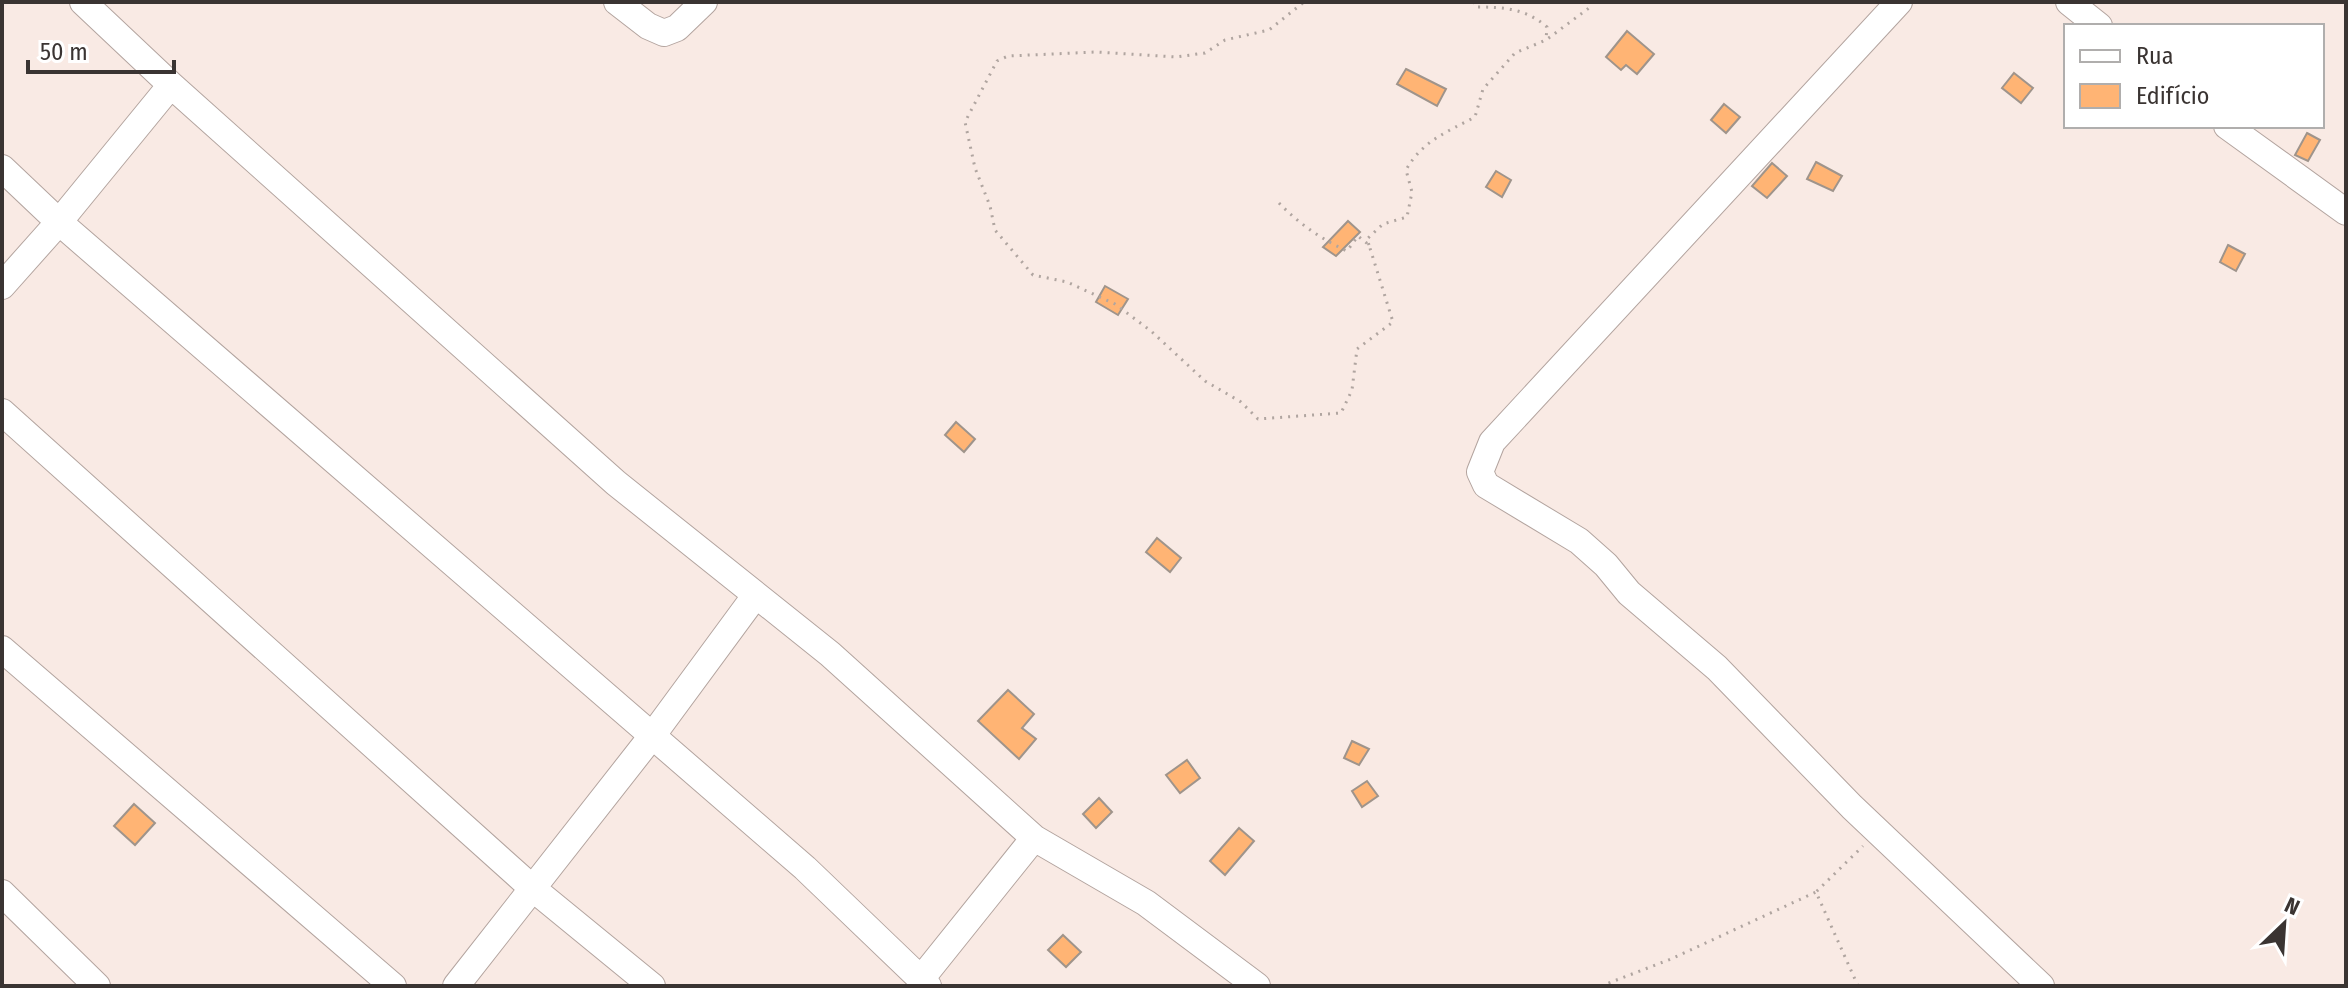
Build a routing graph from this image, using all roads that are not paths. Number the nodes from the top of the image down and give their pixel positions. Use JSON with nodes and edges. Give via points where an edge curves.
{"nodes":[{"id":1,"x":83,"y":2,"type":"edge"},
{"id":2,"x":617,"y":2,"type":"edge"},
{"id":3,"x":704,"y":2,"type":"edge"},
{"id":4,"x":1899,"y":2,"type":"edge"},
{"id":5,"x":2069,"y":2,"type":"edge"},
{"id":6,"x":2096,"y":24,"type":"edge"},
{"id":7,"x":171,"y":85,"type":"junction"},
{"id":8,"x":2230,"y":128,"type":"edge"},
{"id":9,"x":2,"y":168,"type":"edge"},
{"id":10,"x":2346,"y":212,"type":"edge"},
{"id":11,"x":59,"y":222,"type":"junction"},
{"id":12,"x":2,"y":286,"type":"edge"},
{"id":13,"x":2,"y":412,"type":"edge"},
{"id":14,"x":755,"y":596,"type":"junction"},
{"id":15,"x":2,"y":649,"type":"edge"},
{"id":16,"x":652,"y":736,"type":"junction"},
{"id":17,"x":1034,"y":838,"type":"junction"},
{"id":18,"x":531,"y":887,"type":"junction"},
{"id":19,"x":2,"y":893,"type":"edge"},
{"id":20,"x":925,"y":983,"type":"edge"},
{"id":21,"x":97,"y":986,"type":"edge"},
{"id":22,"x":393,"y":986,"type":"edge"},
{"id":23,"x":456,"y":986,"type":"edge"},
{"id":24,"x":652,"y":986,"type":"edge"},
{"id":25,"x":1257,"y":986,"type":"edge"},
{"id":26,"x":2041,"y":986,"type":"edge"}],
"edges":[{"from":1,"to":7,"type":"street"},
{"from":2,"to":3,"type":"street","via":[[664,33],[677,28]]},
{"from":4,"to":26,"type":"street","via":[[1492,442],[1480,472],[1486,485],[1579,541],[1606,565]]},
{"from":5,"to":6,"type":"street"},
{"from":7,"to":11,"type":"street"},
{"from":7,"to":14,"type":"street","via":[[616,483]]},
{"from":8,"to":10,"type":"street"},
{"from":9,"to":11,"type":"street"},
{"from":11,"to":12,"type":"street"},
{"from":11,"to":16,"type":"street"},
{"from":13,"to":18,"type":"street"},
{"from":14,"to":16,"type":"street"},
{"from":14,"to":17,"type":"street","via":[[830,654]]},
{"from":15,"to":22,"type":"street"},
{"from":16,"to":18,"type":"street"},
{"from":16,"to":20,"type":"street","via":[[805,868]]},
{"from":17,"to":20,"type":"street"},
{"from":17,"to":25,"type":"street","via":[[1157,910]]},
{"from":18,"to":23,"type":"street"},
{"from":18,"to":24,"type":"street"},
{"from":19,"to":21,"type":"street"}]}
